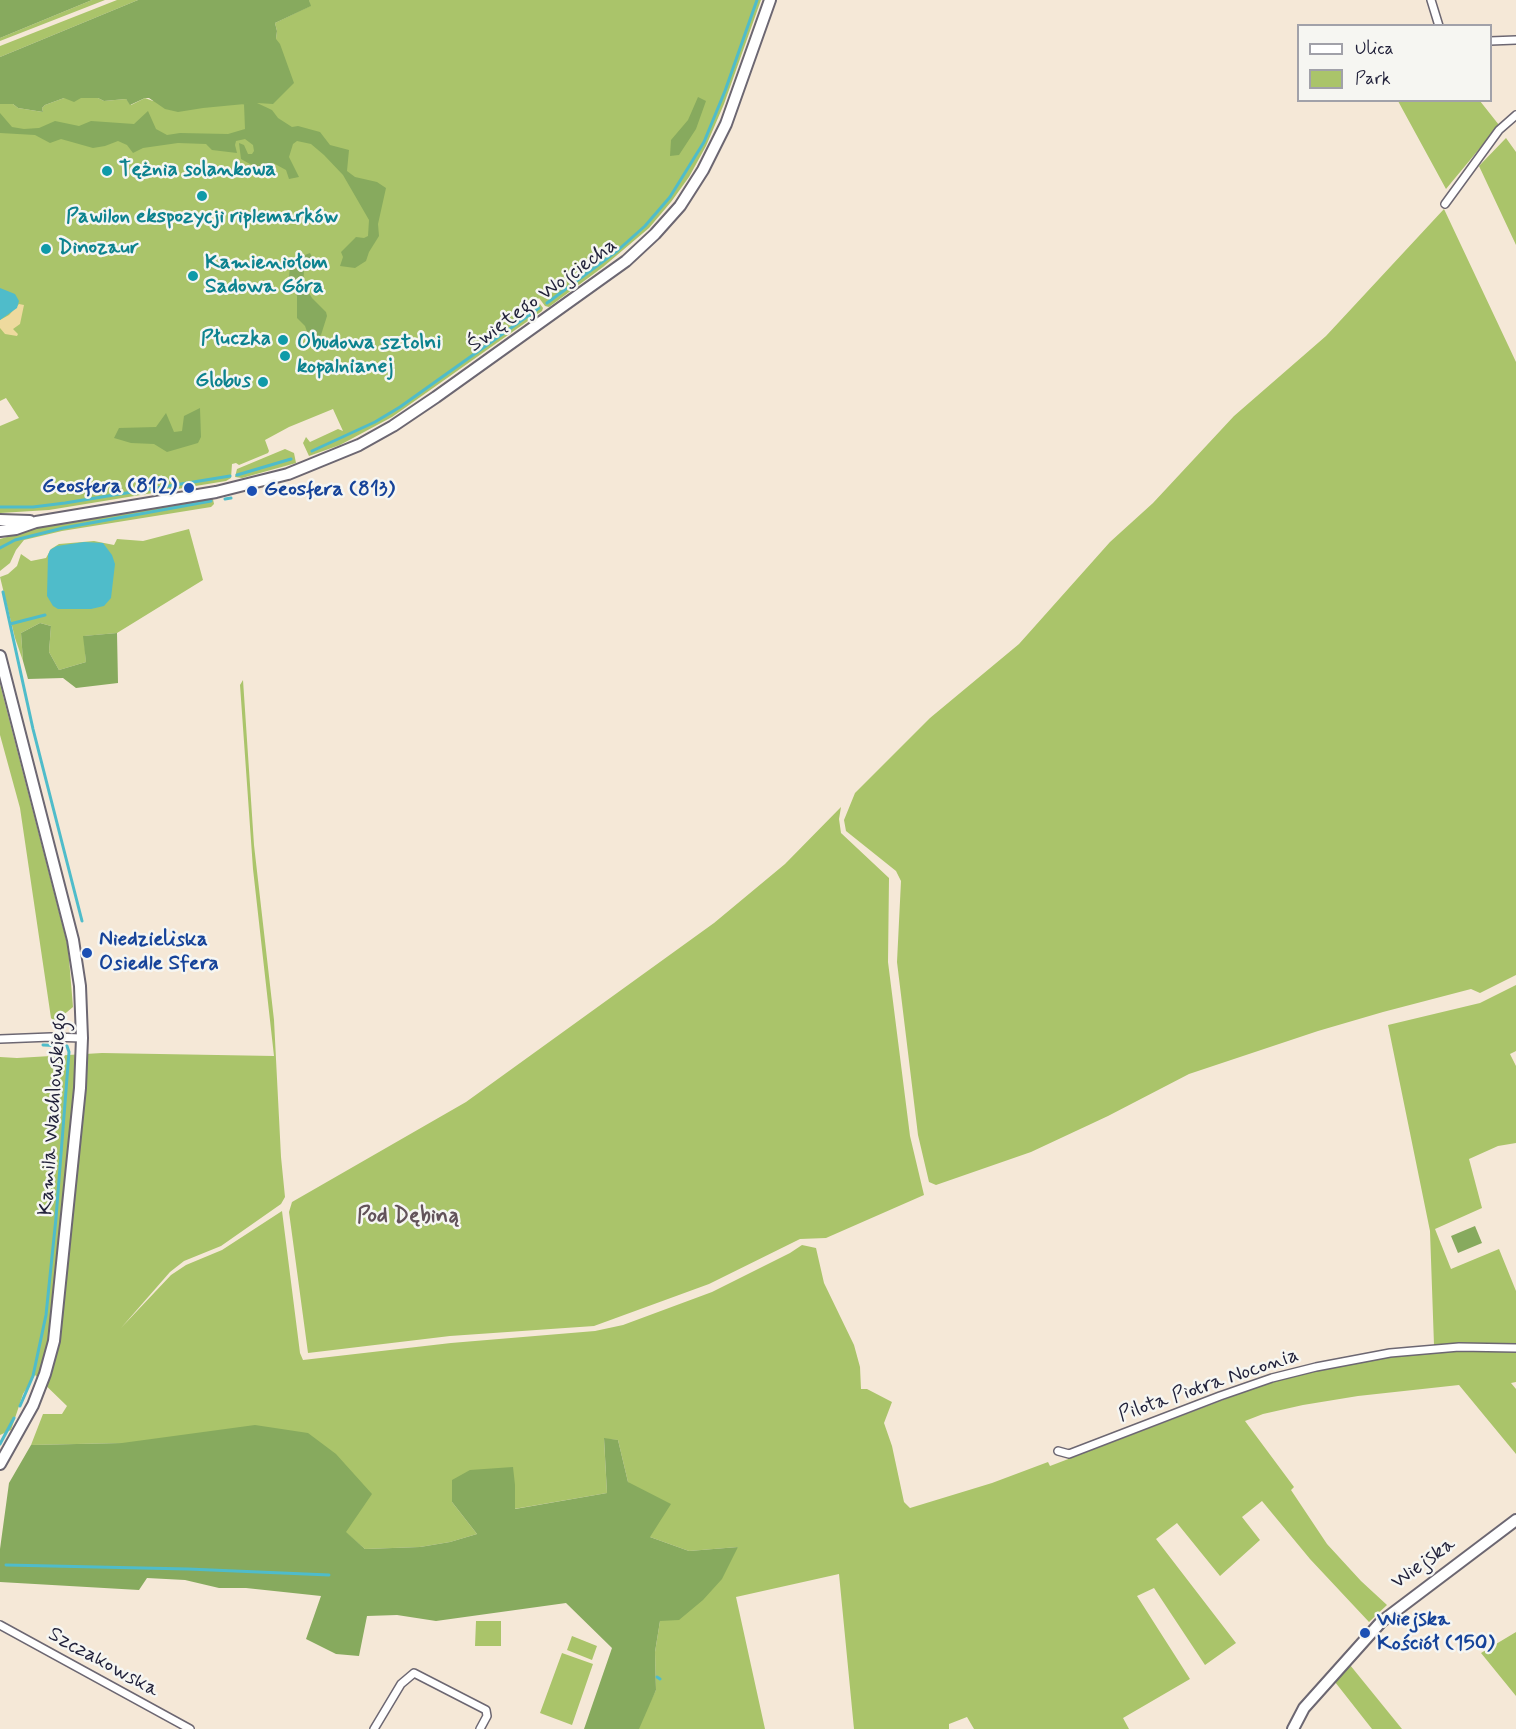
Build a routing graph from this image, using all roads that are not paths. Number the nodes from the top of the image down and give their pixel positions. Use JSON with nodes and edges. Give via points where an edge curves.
{"nodes":[{"id":1,"x":770,"y":0,"type":"edge"},
{"id":2,"x":1431,"y":0,"type":"edge"},
{"id":3,"x":1438,"y":24,"type":"edge"},
{"id":4,"x":1516,"y":40,"type":"edge"},
{"id":5,"x":1492,"y":41,"type":"edge"},
{"id":6,"x":1516,"y":115,"type":"edge"},
{"id":7,"x":1445,"y":204,"type":"dead end"},
{"id":8,"x":0,"y":520,"type":"edge"},
{"id":9,"x":36,"y":522,"type":"junction"},
{"id":10,"x":0,"y":531,"type":"edge"},
{"id":11,"x":0,"y":656,"type":"edge"},
{"id":12,"x":82,"y":1038,"type":"junction"},
{"id":13,"x":0,"y":1039,"type":"edge"},
{"id":14,"x":1516,"y":1348,"type":"edge"},
{"id":15,"x":1058,"y":1451,"type":"dead end"},
{"id":16,"x":0,"y":1464,"type":"edge"},
{"id":17,"x":1516,"y":1520,"type":"edge"},
{"id":18,"x":0,"y":1625,"type":"edge"},
{"id":19,"x":190,"y":1729,"type":"edge"},
{"id":20,"x":374,"y":1729,"type":"edge"},
{"id":21,"x":480,"y":1729,"type":"edge"},
{"id":22,"x":1293,"y":1729,"type":"edge"}],
"edges":[{"from":1,"to":9,"type":"street","name":"Świętego Wojciecha","via":[[726,124],[692,188],[641,248],[566,305],[408,417],[328,459],[236,488]]},
{"from":2,"to":3,"type":"street"},
{"from":4,"to":5,"type":"street"},
{"from":6,"to":7,"type":"street","via":[[1499,130]]},
{"from":8,"to":9,"type":"street","name":"Świętego Wojciecha"},
{"from":9,"to":10,"type":"street","name":"Świętego Wojciecha"},
{"from":11,"to":12,"type":"street","name":"Kamila Wachlowskiego","via":[[73,940]]},
{"from":12,"to":13,"type":"street"},
{"from":12,"to":16,"type":"street","name":"Kamila Wachlowskiego","via":[[54,1341],[33,1405]]},
{"from":14,"to":15,"type":"street","name":"Pilota Piotra Noconia","via":[[1459,1347],[1390,1353],[1316,1367],[1220,1396],[1069,1454]]},
{"from":17,"to":22,"type":"street","name":"Wiejska","via":[[1370,1632],[1304,1708]]},
{"from":18,"to":19,"type":"street","name":"Szczakowska"},
{"from":20,"to":21,"type":"street","via":[[401,1684],[414,1672],[486,1710]]}]}
